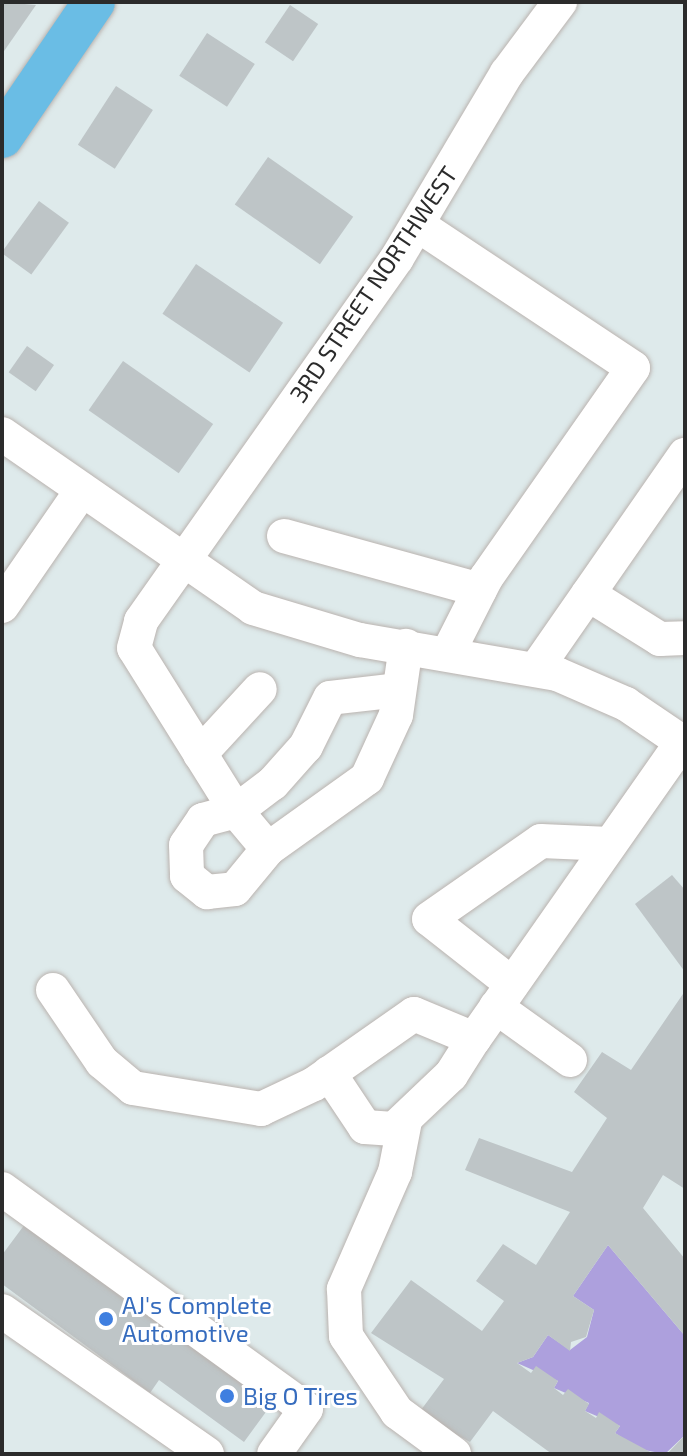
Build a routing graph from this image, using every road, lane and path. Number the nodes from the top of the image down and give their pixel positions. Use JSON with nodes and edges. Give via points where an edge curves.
{"nodes":[{"id":1,"x":94,"y":2,"type":"edge"},
{"id":2,"x":560,"y":2,"type":"edge"},
{"id":3,"x":2,"y":137,"type":"edge"},
{"id":4,"x":418,"y":225,"type":"junction"},
{"id":5,"x":2,"y":434,"type":"edge"},
{"id":6,"x":685,"y":455,"type":"edge"},
{"id":7,"x":82,"y":490,"type":"junction"},
{"id":8,"x":284,"y":536,"type":"dead end"},
{"id":9,"x":179,"y":561,"type":"junction"},
{"id":10,"x":480,"y":590,"type":"junction"},
{"id":11,"x":588,"y":594,"type":"junction"},
{"id":12,"x":2,"y":606,"type":"edge"},
{"id":13,"x":685,"y":638,"type":"edge"},
{"id":14,"x":406,"y":646,"type":"junction"},
{"id":15,"x":449,"y":651,"type":"junction"},
{"id":16,"x":536,"y":669,"type":"junction"},
{"id":17,"x":260,"y":689,"type":"dead end"},
{"id":18,"x":399,"y":690,"type":"junction"},
{"id":19,"x":684,"y":743,"type":"edge"},
{"id":20,"x":200,"y":754,"type":"junction"},
{"id":21,"x":236,"y":811,"type":"junction"},
{"id":22,"x":610,"y":844,"type":"junction"},
{"id":23,"x":268,"y":849,"type":"junction"},
{"id":24,"x":53,"y":990,"type":"dead end"},
{"id":25,"x":504,"y":996,"type":"junction"},
{"id":26,"x":475,"y":1037,"type":"junction"},
{"id":27,"x":570,"y":1060,"type":"dead end"},
{"id":28,"x":329,"y":1073,"type":"junction"},
{"id":29,"x":405,"y":1121,"type":"junction"},
{"id":30,"x":2,"y":1189,"type":"edge"},
{"id":31,"x":2,"y":1311,"type":"edge"},
{"id":32,"x":207,"y":1454,"type":"edge"},
{"id":33,"x":274,"y":1454,"type":"edge"},
{"id":34,"x":454,"y":1454,"type":"edge"}],
"edges":[{"from":1,"to":3,"type":"main road"},
{"from":2,"to":4,"type":"street","name":"3RD STREET NORTHWEST","via":[[507,73]]},
{"from":4,"to":9,"type":"street","name":"3RD STREET NORTHWEST"},
{"from":4,"to":10,"type":"street","via":[[633,368]]},
{"from":5,"to":7,"type":"street"},
{"from":6,"to":11,"type":"street"},
{"from":7,"to":9,"type":"street"},
{"from":7,"to":12,"type":"street"},
{"from":8,"to":10,"type":"street"},
{"from":9,"to":14,"type":"street","via":[[288,621]]},
{"from":9,"to":20,"type":"street","name":"3RD STREET NORTHWEST","via":[[141,621],[134,648]]},
{"from":10,"to":15,"type":"street"},
{"from":11,"to":13,"type":"street","via":[[660,639]]},
{"from":11,"to":16,"type":"street"},
{"from":14,"to":15,"type":"street"},
{"from":14,"to":18,"type":"street"},
{"from":15,"to":16,"type":"street"},
{"from":16,"to":19,"type":"street","via":[[592,687]]},
{"from":17,"to":20,"type":"street"},
{"from":18,"to":21,"type":"street","via":[[330,698],[306,746]]},
{"from":18,"to":23,"type":"street","via":[[367,778]]},
{"from":19,"to":22,"type":"street"},
{"from":20,"to":21,"type":"street","name":"3RD STREET NORTHWEST"},
{"from":21,"to":23,"type":"street"},
{"from":21,"to":23,"type":"street","via":[[203,820],[186,845],[187,876],[207,892],[235,889]]},
{"from":22,"to":25,"type":"street"},
{"from":22,"to":25,"type":"street","via":[[541,841],[429,919]]},
{"from":24,"to":28,"type":"street","via":[[102,1062],[133,1088],[261,1109]]},
{"from":25,"to":26,"type":"street"},
{"from":25,"to":27,"type":"street"},
{"from":26,"to":28,"type":"street","via":[[414,1014]]},
{"from":26,"to":29,"type":"street","via":[[451,1075]]},
{"from":28,"to":29,"type":"street","via":[[365,1127],[378,1132]]},
{"from":29,"to":34,"type":"street","via":[[395,1172],[344,1289],[346,1336],[397,1412]]},
{"from":30,"to":33,"type":"street","via":[[306,1409]]},
{"from":31,"to":32,"type":"street"}]}
